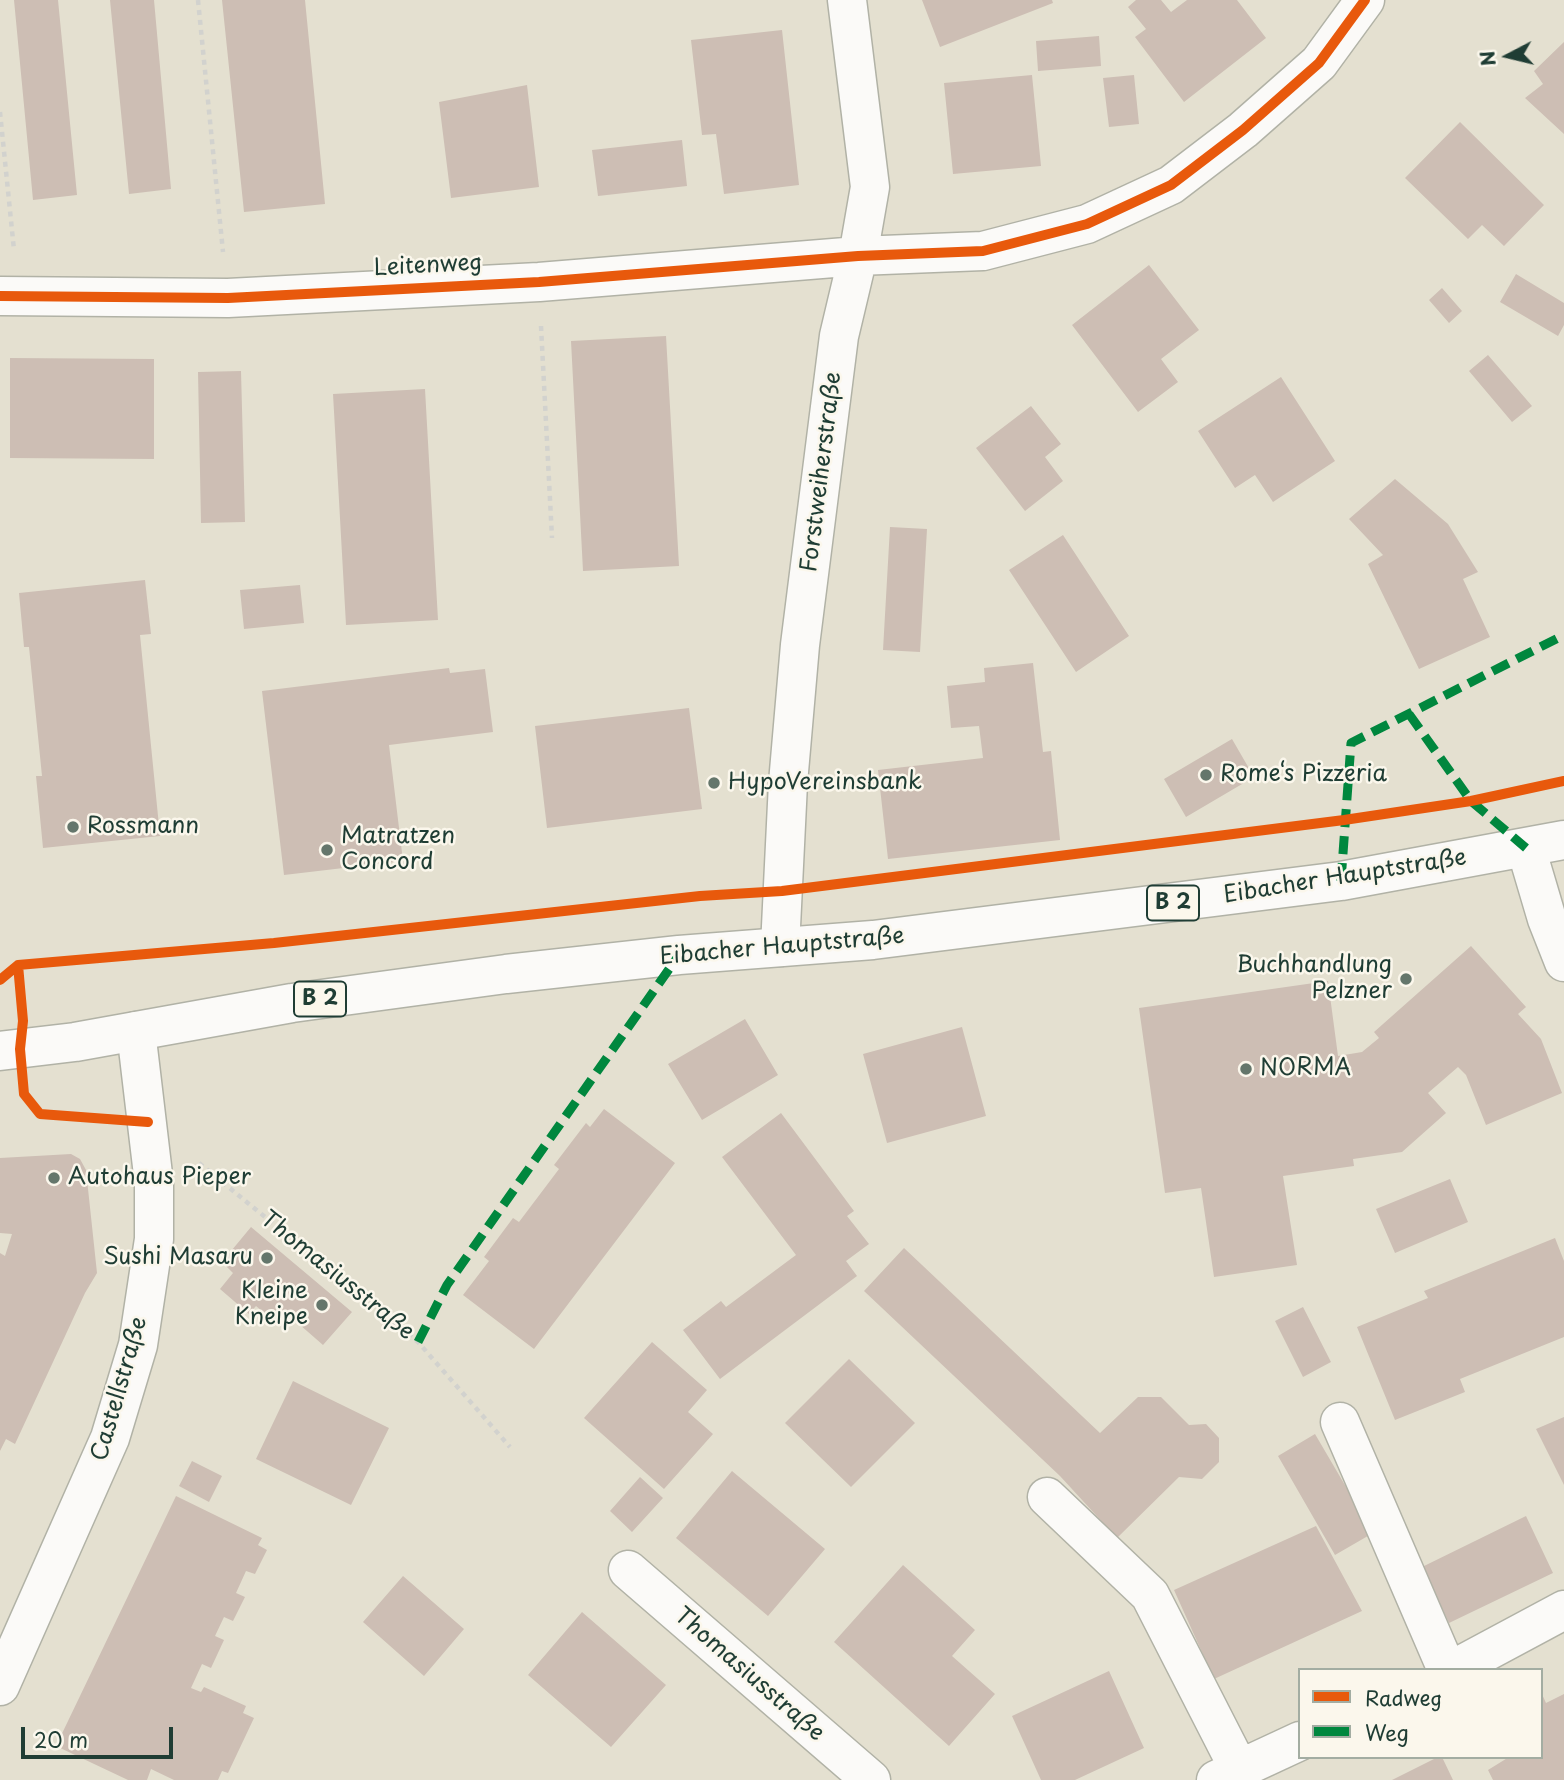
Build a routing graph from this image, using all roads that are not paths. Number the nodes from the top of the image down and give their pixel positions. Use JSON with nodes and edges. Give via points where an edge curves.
{"nodes":[{"id":1,"x":847,"y":0,"type":"edge"},
{"id":2,"x":1365,"y":0,"type":"edge"},
{"id":3,"x":858,"y":256,"type":"junction"},
{"id":4,"x":9,"y":296,"type":"edge"},
{"id":5,"x":1564,"y":840,"type":"edge"},
{"id":6,"x":1525,"y":848,"type":"junction"},
{"id":7,"x":780,"y":947,"type":"junction"},
{"id":8,"x":1564,"y":962,"type":"edge"},
{"id":9,"x":136,"y":1031,"type":"junction"},
{"id":10,"x":0,"y":1051,"type":"edge"},
{"id":11,"x":1340,"y":1422,"type":"dead end"},
{"id":12,"x":1047,"y":1497,"type":"dead end"},
{"id":13,"x":628,"y":1570,"type":"dead end"},
{"id":14,"x":1564,"y":1610,"type":"edge"},
{"id":15,"x":1446,"y":1668,"type":"edge"},
{"id":16,"x":1456,"y":1668,"type":"edge"},
{"id":17,"x":0,"y":1686,"type":"edge"},
{"id":18,"x":1298,"y":1742,"type":"edge"},
{"id":19,"x":1227,"y":1775,"type":"edge"},
{"id":20,"x":871,"y":1780,"type":"edge"}],
"edges":[{"from":1,"to":3,"type":"street","name":"Forstweiherstraße","via":[[870,187]]},
{"from":2,"to":3,"type":"street","name":"Leitenweg","via":[[1319,63],[1171,185],[1087,224],[983,251]]},
{"from":3,"to":4,"type":"street","name":"Leitenweg","via":[[539,282],[228,298]]},
{"from":3,"to":7,"type":"street","name":"Forstweiherstraße","via":[[839,336],[800,645]]},
{"from":5,"to":6,"type":"street","name":"Eibacher Hauptstraße","number":"B 2"},
{"from":6,"to":7,"type":"street","name":"Eibacher Hauptstraße","number":"B 2","via":[[1341,881],[873,940]]},
{"from":6,"to":8,"type":"street"},
{"from":7,"to":9,"type":"street","name":"Eibacher Hauptstraße","number":"B 2","via":[[466,979]]},
{"from":9,"to":10,"type":"street","name":"Eibacher Hauptstraße","number":"B 2"},
{"from":9,"to":17,"type":"street","name":"Castellstraße","via":[[154,1183],[154,1239],[138,1345],[110,1438]]},
{"from":11,"to":15,"type":"street"},
{"from":12,"to":19,"type":"street","via":[[1150,1595]]},
{"from":13,"to":20,"type":"street","name":"Thomasiusstraße"},
{"from":14,"to":16,"type":"street"},
{"from":18,"to":19,"type":"street"}]}
